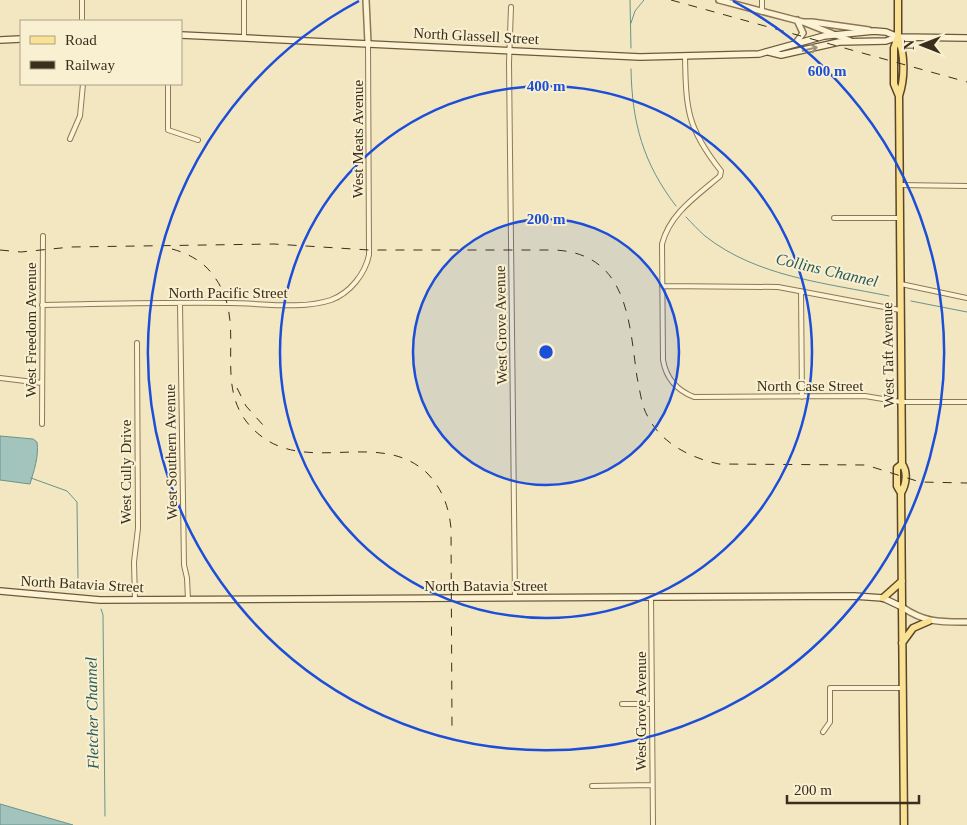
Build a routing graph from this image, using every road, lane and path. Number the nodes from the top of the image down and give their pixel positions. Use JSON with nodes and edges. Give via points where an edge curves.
{"nodes":[{"id":1,"x":82,"y":0,"type":"edge"},
{"id":2,"x":244,"y":0,"type":"edge"},
{"id":3,"x":366,"y":0,"type":"edge"},
{"id":4,"x":719,"y":0,"type":"edge"},
{"id":5,"x":762,"y":0,"type":"edge"},
{"id":6,"x":898,"y":0,"type":"edge"},
{"id":7,"x":511,"y":6,"type":"dead end"},
{"id":8,"x":762,"y":12,"type":"junction"},
{"id":9,"x":82,"y":20,"type":"edge"},
{"id":10,"x":800,"y":21,"type":"junction"},
{"id":11,"x":874,"y":31,"type":"junction"},
{"id":12,"x":836,"y":34,"type":"junction"},
{"id":13,"x":182,"y":35,"type":"edge"},
{"id":14,"x":244,"y":37,"type":"junction"},
{"id":15,"x":898,"y":37,"type":"junction"},
{"id":16,"x":967,"y":38,"type":"edge"},
{"id":17,"x":20,"y":39,"type":"edge"},
{"id":18,"x":0,"y":40,"type":"edge"},
{"id":19,"x":851,"y":41,"type":"junction"},
{"id":20,"x":368,"y":43,"type":"junction"},
{"id":21,"x":796,"y":44,"type":"junction"},
{"id":22,"x":509,"y":52,"type":"junction"},
{"id":23,"x":768,"y":52,"type":"junction"},
{"id":24,"x":685,"y":56,"type":"junction"},
{"id":25,"x":83,"y":85,"type":"edge"},
{"id":26,"x":168,"y":85,"type":"edge"},
{"id":27,"x":70,"y":139,"type":"dead end"},
{"id":28,"x":198,"y":140,"type":"dead end"},
{"id":29,"x":899,"y":185,"type":"junction"},
{"id":30,"x":967,"y":186,"type":"edge"},
{"id":31,"x":834,"y":218,"type":"dead end"},
{"id":32,"x":899,"y":218,"type":"junction"},
{"id":33,"x":370,"y":234,"type":"joint"},
{"id":34,"x":42,"y":236,"type":"dead end"},
{"id":35,"x":900,"y":284,"type":"junction"},
{"id":36,"x":662,"y":286,"type":"junction"},
{"id":37,"x":801,"y":290,"type":"junction"},
{"id":38,"x":967,"y":298,"type":"edge"},
{"id":39,"x":180,"y":304,"type":"junction"},
{"id":40,"x":42,"y":305,"type":"junction"},
{"id":41,"x":900,"y":310,"type":"junction"},
{"id":42,"x":137,"y":343,"type":"dead end"},
{"id":43,"x":0,"y":378,"type":"edge"},
{"id":44,"x":42,"y":383,"type":"junction"},
{"id":45,"x":802,"y":397,"type":"junction"},
{"id":46,"x":901,"y":402,"type":"junction"},
{"id":47,"x":967,"y":402,"type":"edge"},
{"id":48,"x":42,"y":424,"type":"dead end"},
{"id":49,"x":902,"y":581,"type":"junction"},
{"id":50,"x":0,"y":591,"type":"edge"},
{"id":51,"x":651,"y":597,"type":"junction"},
{"id":52,"x":515,"y":598,"type":"junction"},
{"id":53,"x":883,"y":598,"type":"junction"},
{"id":54,"x":135,"y":600,"type":"junction"},
{"id":55,"x":188,"y":600,"type":"junction"},
{"id":56,"x":902,"y":608,"type":"junction"},
{"id":57,"x":929,"y":621,"type":"junction"},
{"id":58,"x":967,"y":622,"type":"edge"},
{"id":59,"x":902,"y":643,"type":"junction"},
{"id":60,"x":903,"y":688,"type":"junction"},
{"id":61,"x":622,"y":704,"type":"dead end"},
{"id":62,"x":652,"y":704,"type":"junction"},
{"id":63,"x":823,"y":732,"type":"dead end"},
{"id":64,"x":652,"y":785,"type":"junction"},
{"id":65,"x":592,"y":786,"type":"dead end"},
{"id":66,"x":653,"y":825,"type":"edge"},
{"id":67,"x":904,"y":825,"type":"edge"}],
"edges":[{"from":1,"to":9,"type":"street"},
{"from":2,"to":14,"type":"street"},
{"from":3,"to":20,"type":"street"},
{"from":4,"to":8,"type":"street"},
{"from":5,"to":8,"type":"street"},
{"from":6,"to":15,"type":"main road","name":"West Taft Avenue"},
{"from":7,"to":22,"type":"street","name":"West Grove Avenue"},
{"from":8,"to":10,"type":"street"},
{"from":10,"to":11,"type":"street"},
{"from":10,"to":12,"type":"street"},
{"from":10,"to":21,"type":"street","via":[[803,33]]},
{"from":11,"to":12,"type":"main road","name":"North Glassell Street"},
{"from":11,"to":15,"type":"main road","name":"North Glassell Street"},
{"from":12,"to":19,"type":"street"},
{"from":12,"to":21,"type":"main road","name":"North Glassell Street"},
{"from":13,"to":14,"type":"main road","name":"North Glassell Street"},
{"from":14,"to":20,"type":"main road","name":"North Glassell Street"},
{"from":15,"to":16,"type":"main road","name":"North Glassell Street"},
{"from":15,"to":19,"type":"main road","name":"North Glassell Street","via":[[886,41]]},
{"from":15,"to":29,"type":"main road","name":"West Taft Avenue","via":[[903,48],[903,84],[899,96]]},
{"from":17,"to":18,"type":"main road"},
{"from":23,"to":19,"type":"main road","name":"North Glassell Street","one_way":true,"via":[[781,56]]},
{"from":20,"to":22,"type":"main road","name":"North Glassell Street"},
{"from":20,"to":33,"type":"street","name":"West Meats Avenue"},
{"from":21,"to":23,"type":"main road","name":"North Glassell Street"},
{"from":22,"to":24,"type":"main road","name":"North Glassell Street"},
{"from":22,"to":52,"type":"street","name":"West Grove Avenue"},
{"from":23,"to":24,"type":"main road","name":"North Glassell Street"},
{"from":24,"to":36,"type":"street","via":[[686,103],[694,129],[721,173],[667,227],[662,244]]},
{"from":25,"to":27,"type":"street","via":[[80,116]]},
{"from":26,"to":28,"type":"street","via":[[168,130]]},
{"from":29,"to":30,"type":"street"},
{"from":29,"to":32,"type":"main road","name":"West Taft Avenue"},
{"from":31,"to":32,"type":"street"},
{"from":32,"to":35,"type":"main road","name":"West Taft Avenue"},
{"from":33,"to":39,"type":"street","name":"North Pacific Street","via":[[367,266],[355,284],[333,299],[300,304]]},
{"from":34,"to":40,"type":"street","name":"West Freedom Avenue"},
{"from":35,"to":38,"type":"street"},
{"from":35,"to":41,"type":"main road","name":"West Taft Avenue"},
{"from":36,"to":37,"type":"street"},
{"from":36,"to":45,"type":"street","name":"North Case Street","via":[[664,369],[676,387],[694,397]]},
{"from":37,"to":41,"type":"street"},
{"from":37,"to":45,"type":"street"},
{"from":39,"to":40,"type":"street","name":"North Pacific Street"},
{"from":39,"to":55,"type":"street","name":"West Southern Avenue","via":[[184,556]]},
{"from":40,"to":44,"type":"street","name":"West Freedom Avenue"},
{"from":41,"to":46,"type":"main road","name":"West Taft Avenue"},
{"from":42,"to":54,"type":"street","name":"West Cully Drive"},
{"from":43,"to":44,"type":"street"},
{"from":44,"to":48,"type":"street","name":"West Freedom Avenue"},
{"from":45,"to":46,"type":"street","name":"North Case Street","via":[[865,396]]},
{"from":46,"to":47,"type":"street","name":"North Case Street"},
{"from":46,"to":49,"type":"main road","name":"West Taft Avenue","via":[[902,464],[897,468],[897,486],[901,493]]},
{"from":49,"to":53,"type":"main road"},
{"from":49,"to":56,"type":"main road","name":"West Taft Avenue"},
{"from":50,"to":54,"type":"main road","name":"North Batavia Street","via":[[95,600]]},
{"from":51,"to":52,"type":"main road","name":"North Batavia Street"},
{"from":51,"to":53,"type":"main road","name":"North Batavia Street"},
{"from":51,"to":62,"type":"street","name":"West Grove Avenue"},
{"from":52,"to":55,"type":"main road","name":"North Batavia Street"},
{"from":53,"to":56,"type":"main road","name":"North Batavia Street"},
{"from":54,"to":55,"type":"main road","name":"North Batavia Street"},
{"from":56,"to":57,"type":"street","name":"North Batavia Street"},
{"from":56,"to":59,"type":"main road","name":"West Taft Avenue"},
{"from":57,"to":58,"type":"street","name":"North Batavia Street"},
{"from":57,"to":59,"type":"main road","via":[[914,628]]},
{"from":59,"to":60,"type":"main road","name":"West Taft Avenue"},
{"from":60,"to":63,"type":"street","via":[[830,688],[830,722]]},
{"from":60,"to":67,"type":"main road","name":"West Taft Avenue"},
{"from":61,"to":62,"type":"street"},
{"from":62,"to":64,"type":"street","name":"West Grove Avenue"},
{"from":64,"to":65,"type":"street"},
{"from":64,"to":66,"type":"street","name":"West Grove Avenue"}]}
